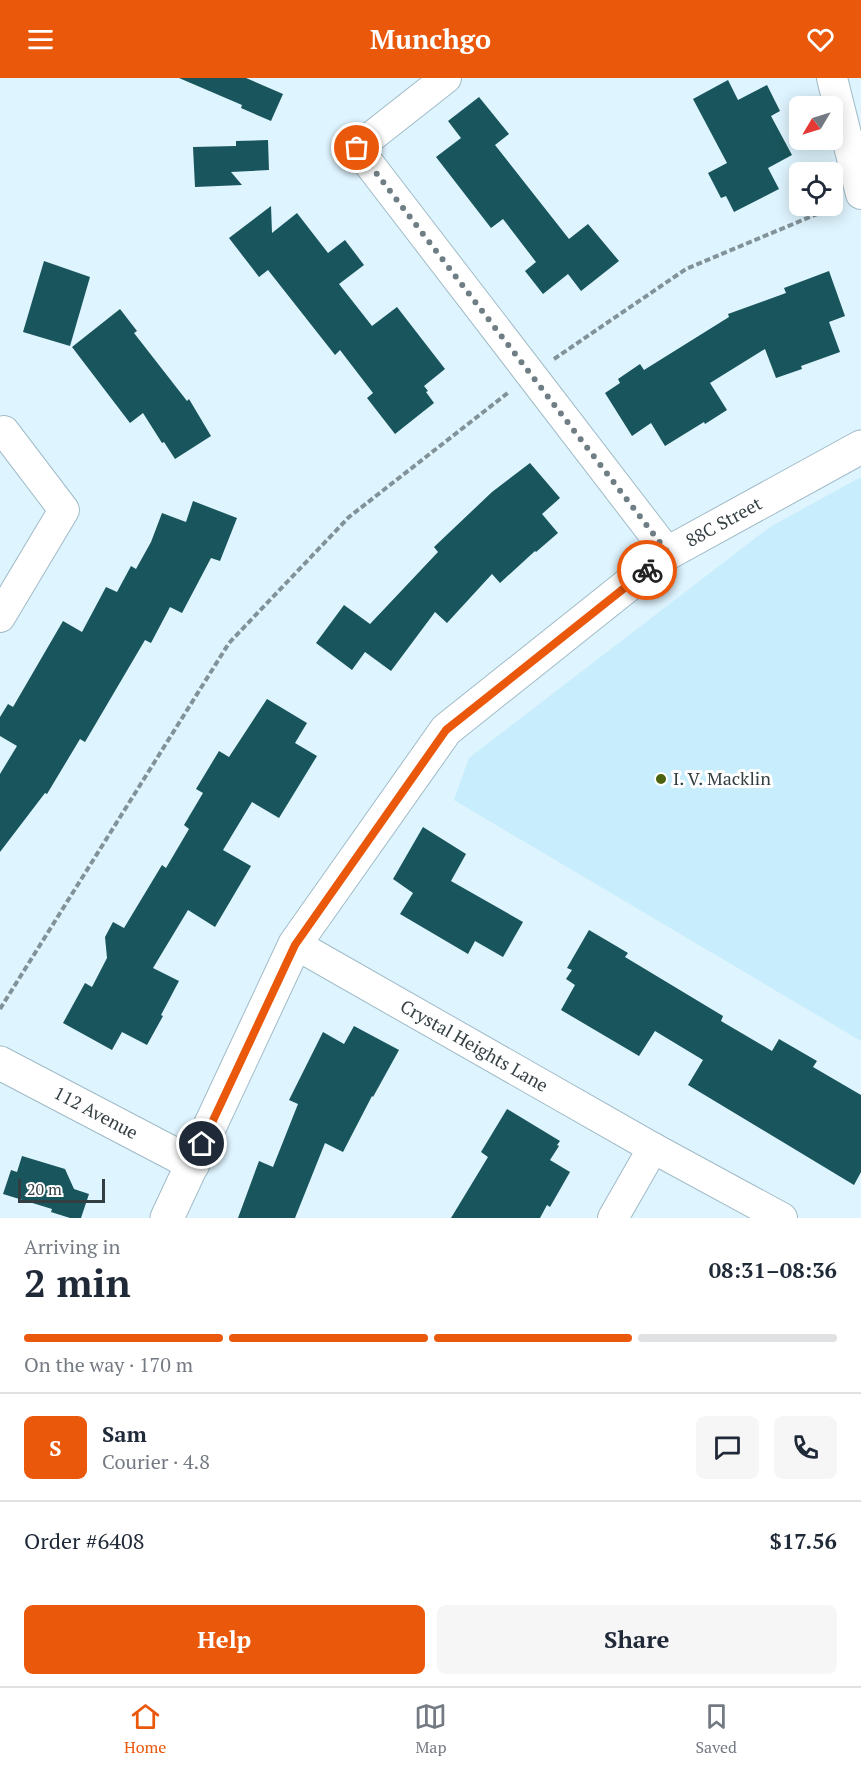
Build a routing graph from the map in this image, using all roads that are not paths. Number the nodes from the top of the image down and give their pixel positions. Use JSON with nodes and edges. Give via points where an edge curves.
{"nodes":[{"id":1,"x":446,"y":78,"type":"edge"},
{"id":2,"x":832,"y":78,"type":"edge"},
{"id":3,"x":850,"y":199,"type":"edge"},
{"id":4,"x":4,"y":430,"type":"dead end"},
{"id":5,"x":861,"y":447,"type":"edge"},
{"id":6,"x":668,"y":553,"type":"junction"},
{"id":7,"x":0,"y":617,"type":"edge"},
{"id":8,"x":295,"y":945,"type":"junction"},
{"id":9,"x":0,"y":1062,"type":"edge"},
{"id":10,"x":653,"y":1148,"type":"junction"},
{"id":11,"x":193,"y":1164,"type":"junction"},
{"id":12,"x":167,"y":1218,"type":"edge"},
{"id":13,"x":614,"y":1218,"type":"edge"},
{"id":14,"x":782,"y":1218,"type":"edge"}],
"edges":[{"from":1,"to":6,"type":"street","via":[[357,148]]},
{"from":2,"to":3,"type":"street"},
{"from":4,"to":7,"type":"street","via":[[64,510]]},
{"from":5,"to":6,"type":"street","name":"88C Street"},
{"from":6,"to":8,"type":"street","name":"88C Street","via":[[446,730]]},
{"from":8,"to":10,"type":"street","name":"Crystal Heights Lane"},
{"from":8,"to":11,"type":"street","name":"88C Street"},
{"from":9,"to":11,"type":"street","name":"112 Avenue"},
{"from":10,"to":13,"type":"street"},
{"from":10,"to":14,"type":"street","name":"Crystal Heights Lane"},
{"from":11,"to":12,"type":"street","name":"88C Street"}]}
